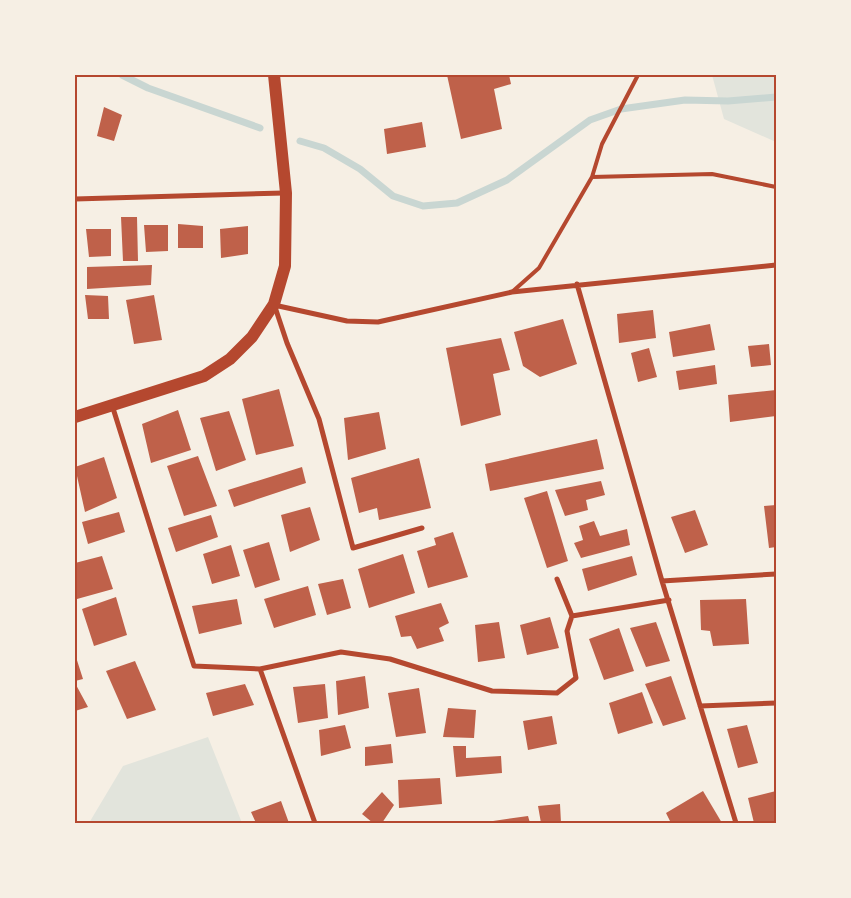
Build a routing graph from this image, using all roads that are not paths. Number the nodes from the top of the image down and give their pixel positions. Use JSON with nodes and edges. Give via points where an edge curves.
{"nodes":[{"id":1,"x":274,"y":75,"type":"edge"},
{"id":2,"x":638,"y":75,"type":"edge"},
{"id":3,"x":592,"y":176,"type":"junction"},
{"id":4,"x":776,"y":187,"type":"edge"},
{"id":5,"x":286,"y":193,"type":"junction"},
{"id":6,"x":75,"y":199,"type":"edge"},
{"id":7,"x":776,"y":265,"type":"edge"},
{"id":8,"x":577,"y":284,"type":"junction"},
{"id":9,"x":512,"y":292,"type":"junction"},
{"id":10,"x":274,"y":304,"type":"junction"},
{"id":11,"x":112,"y":405,"type":"junction"},
{"id":12,"x":75,"y":417,"type":"edge"},
{"id":13,"x":422,"y":528,"type":"dead end"},
{"id":14,"x":776,"y":574,"type":"edge"},
{"id":15,"x":557,"y":579,"type":"dead end"},
{"id":16,"x":662,"y":581,"type":"junction"},
{"id":17,"x":669,"y":600,"type":"junction"},
{"id":18,"x":572,"y":616,"type":"junction"},
{"id":19,"x":260,"y":669,"type":"junction"},
{"id":20,"x":776,"y":703,"type":"edge"},
{"id":21,"x":700,"y":706,"type":"junction"},
{"id":22,"x":315,"y":823,"type":"edge"},
{"id":23,"x":736,"y":823,"type":"edge"}],
"edges":[{"from":1,"to":5,"type":"main road"},
{"from":2,"to":3,"type":"lane","via":[[602,144]]},
{"from":3,"to":4,"type":"lane","via":[[712,174]]},
{"from":3,"to":9,"type":"lane","via":[[539,268]]},
{"from":5,"to":6,"type":"street"},
{"from":5,"to":10,"type":"main road","via":[[285,266]]},
{"from":7,"to":8,"type":"street"},
{"from":8,"to":9,"type":"street"},
{"from":8,"to":16,"type":"street"},
{"from":9,"to":10,"type":"street","via":[[378,322],[347,321]]},
{"from":10,"to":11,"type":"main road","via":[[252,337],[230,359],[204,376]]},
{"from":10,"to":13,"type":"street","via":[[319,419],[353,548]]},
{"from":11,"to":12,"type":"main road"},
{"from":11,"to":19,"type":"street","via":[[194,666]]},
{"from":14,"to":16,"type":"street"},
{"from":15,"to":18,"type":"street"},
{"from":16,"to":17,"type":"street"},
{"from":17,"to":18,"type":"street"},
{"from":17,"to":21,"type":"street"},
{"from":18,"to":19,"type":"street","via":[[567,631],[576,678],[557,693],[492,691],[390,658],[341,652]]},
{"from":19,"to":22,"type":"street"},
{"from":20,"to":21,"type":"street"},
{"from":21,"to":23,"type":"street"}]}
